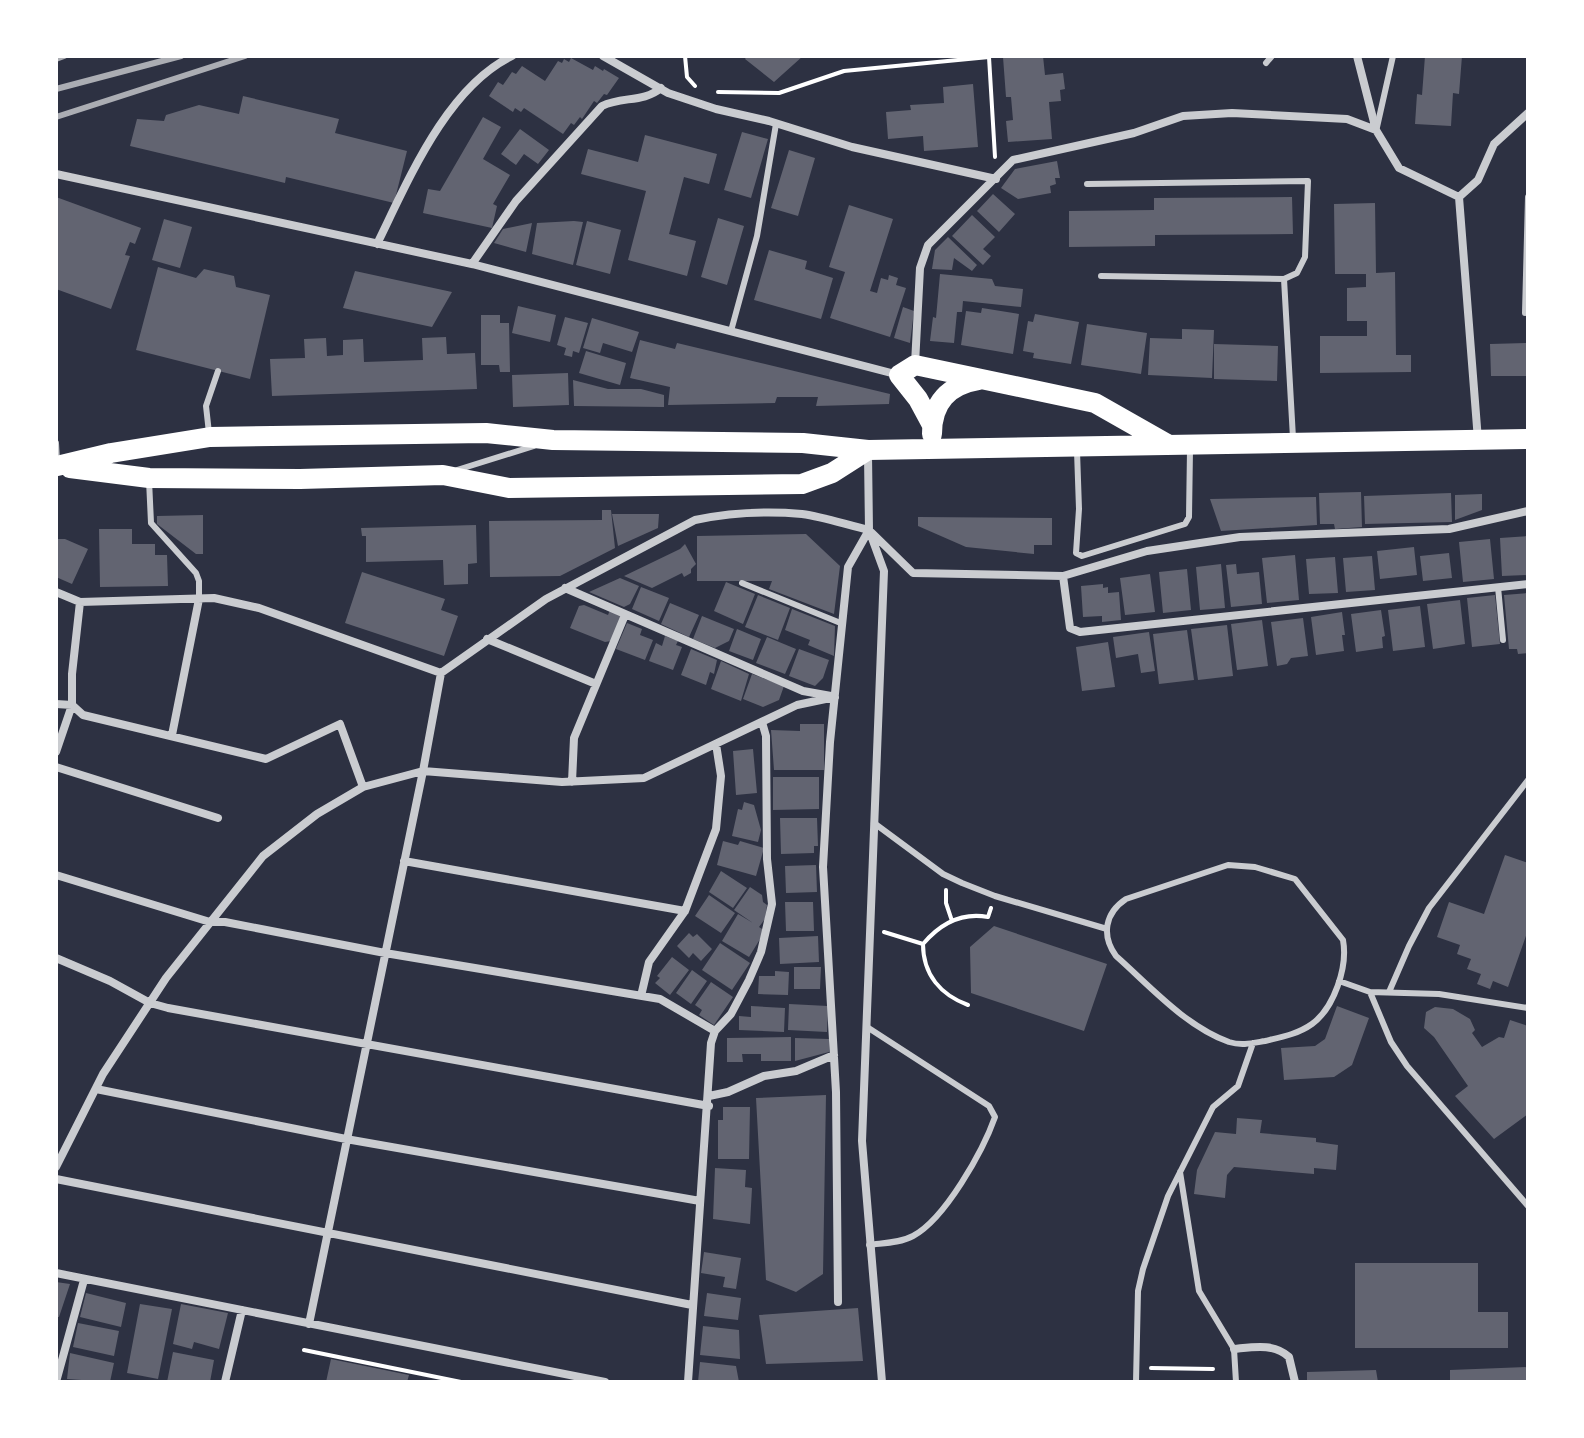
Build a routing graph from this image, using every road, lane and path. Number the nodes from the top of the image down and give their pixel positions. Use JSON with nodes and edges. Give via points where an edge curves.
{"nodes":[{"id":1,"x":512,"y":56,"type":"edge"},
{"id":2,"x":603,"y":56,"type":"edge"},
{"id":3,"x":685,"y":56,"type":"edge"},
{"id":4,"x":999,"y":56,"type":"edge"},
{"id":5,"x":1272,"y":56,"type":"edge"},
{"id":6,"x":1357,"y":56,"type":"edge"},
{"id":7,"x":1393,"y":56,"type":"edge"},
{"id":8,"x":989,"y":57,"type":"edge"},
{"id":9,"x":1266,"y":63,"type":"dead end"},
{"id":10,"x":661,"y":88,"type":"junction"},
{"id":11,"x":699,"y":89,"type":"dead end"},
{"id":12,"x":706,"y":90,"type":"dead end"},
{"id":13,"x":1528,"y":113,"type":"edge"},
{"id":14,"x":776,"y":124,"type":"junction"},
{"id":15,"x":1376,"y":130,"type":"junction"},
{"id":16,"x":56,"y":174,"type":"edge"},
{"id":17,"x":996,"y":179,"type":"junction"},
{"id":18,"x":1087,"y":184,"type":"dead end"},
{"id":19,"x":1459,"y":197,"type":"junction"},
{"id":20,"x":1528,"y":197,"type":"edge"},
{"id":21,"x":377,"y":244,"type":"junction"},
{"id":22,"x":472,"y":264,"type":"junction"},
{"id":23,"x":1101,"y":276,"type":"dead end"},
{"id":24,"x":1284,"y":279,"type":"junction"},
{"id":25,"x":1525,"y":313,"type":"dead end"},
{"id":26,"x":731,"y":331,"type":"junction"},
{"id":27,"x":907,"y":370,"type":"junction"},
{"id":28,"x":218,"y":371,"type":"dead end"},
{"id":29,"x":979,"y":380,"type":"junction"},
{"id":30,"x":932,"y":425,"type":"junction"},
{"id":31,"x":210,"y":437,"type":"junction"},
{"id":32,"x":1528,"y":439,"type":"edge"},
{"id":33,"x":553,"y":440,"type":"junction"},
{"id":34,"x":1478,"y":440,"type":"junction"},
{"id":35,"x":56,"y":443,"type":"edge"},
{"id":36,"x":1293,"y":443,"type":"junction"},
{"id":37,"x":1169,"y":445,"type":"junction"},
{"id":38,"x":1190,"y":445,"type":"junction"},
{"id":39,"x":1077,"y":447,"type":"junction"},
{"id":40,"x":932,"y":449,"type":"junction"},
{"id":41,"x":868,"y":450,"type":"junction"},
{"id":42,"x":57,"y":466,"type":"edge"},
{"id":43,"x":443,"y":475,"type":"junction"},
{"id":44,"x":149,"y":478,"type":"junction"},
{"id":45,"x":1528,"y":511,"type":"edge"},
{"id":46,"x":869,"y":530,"type":"junction"},
{"id":47,"x":1063,"y":576,"type":"junction"},
{"id":48,"x":742,"y":583,"type":"dead end"},
{"id":49,"x":1528,"y":584,"type":"edge"},
{"id":50,"x":1498,"y":587,"type":"junction"},
{"id":51,"x":565,"y":588,"type":"junction"},
{"id":52,"x":56,"y":592,"type":"edge"},
{"id":53,"x":199,"y":599,"type":"junction"},
{"id":54,"x":80,"y":602,"type":"junction"},
{"id":55,"x":625,"y":615,"type":"junction"},
{"id":56,"x":843,"y":624,"type":"junction"},
{"id":57,"x":487,"y":639,"type":"junction"},
{"id":58,"x":1503,"y":640,"type":"dead end"},
{"id":59,"x":441,"y":673,"type":"junction"},
{"id":60,"x":596,"y":684,"type":"junction"},
{"id":61,"x":835,"y":697,"type":"junction"},
{"id":62,"x":56,"y":704,"type":"edge"},
{"id":63,"x":72,"y":705,"type":"junction"},
{"id":64,"x":762,"y":722,"type":"junction"},
{"id":65,"x":172,"y":735,"type":"junction"},
{"id":66,"x":716,"y":744,"type":"junction"},
{"id":67,"x":56,"y":752,"type":"edge"},
{"id":68,"x":56,"y":767,"type":"edge"},
{"id":69,"x":423,"y":771,"type":"junction"},
{"id":70,"x":1528,"y":780,"type":"edge"},
{"id":71,"x":572,"y":782,"type":"junction"},
{"id":72,"x":363,"y":787,"type":"junction"},
{"id":73,"x":218,"y":818,"type":"dead end"},
{"id":74,"x":874,"y":823,"type":"junction"},
{"id":75,"x":404,"y":861,"type":"junction"},
{"id":76,"x":56,"y":875,"type":"edge"},
{"id":77,"x":946,"y":890,"type":"dead end"},
{"id":78,"x":995,"y":896,"type":"junction"},
{"id":79,"x":685,"y":911,"type":"junction"},
{"id":80,"x":952,"y":921,"type":"junction"},
{"id":81,"x":210,"y":922,"type":"junction"},
{"id":82,"x":1107,"y":929,"type":"junction"},
{"id":83,"x":884,"y":932,"type":"dead end"},
{"id":84,"x":923,"y":944,"type":"junction"},
{"id":85,"x":385,"y":953,"type":"junction"},
{"id":86,"x":56,"y":958,"type":"edge"},
{"id":87,"x":1339,"y":981,"type":"junction"},
{"id":88,"x":1370,"y":992,"type":"junction"},
{"id":89,"x":1389,"y":992,"type":"junction"},
{"id":90,"x":641,"y":996,"type":"junction"},
{"id":91,"x":150,"y":1003,"type":"junction"},
{"id":92,"x":968,"y":1005,"type":"dead end"},
{"id":93,"x":1528,"y":1008,"type":"edge"},
{"id":94,"x":867,"y":1027,"type":"junction"},
{"id":95,"x":715,"y":1031,"type":"junction"},
{"id":96,"x":1253,"y":1043,"type":"junction"},
{"id":97,"x":365,"y":1044,"type":"junction"},
{"id":98,"x":834,"y":1055,"type":"junction"},
{"id":99,"x":96,"y":1089,"type":"junction"},
{"id":100,"x":709,"y":1096,"type":"junction"},
{"id":101,"x":709,"y":1106,"type":"junction"},
{"id":102,"x":346,"y":1139,"type":"junction"},
{"id":103,"x":56,"y":1167,"type":"edge"},
{"id":104,"x":1180,"y":1172,"type":"junction"},
{"id":105,"x":56,"y":1179,"type":"edge"},
{"id":106,"x":700,"y":1201,"type":"junction"},
{"id":107,"x":1528,"y":1206,"type":"edge"},
{"id":108,"x":328,"y":1231,"type":"junction"},
{"id":109,"x":869,"y":1245,"type":"junction"},
{"id":110,"x":56,"y":1273,"type":"edge"},
{"id":111,"x":84,"y":1280,"type":"junction"},
{"id":112,"x":838,"y":1302,"type":"dead end"},
{"id":113,"x":692,"y":1305,"type":"junction"},
{"id":114,"x":242,"y":1310,"type":"junction"},
{"id":115,"x":309,"y":1324,"type":"junction"},
{"id":116,"x":1234,"y":1349,"type":"junction"},
{"id":117,"x":304,"y":1350,"type":"dead end"},
{"id":118,"x":1136,"y":1368,"type":"junction"},
{"id":119,"x":1213,"y":1369,"type":"dead end"},
{"id":120,"x":56,"y":1382,"type":"edge"},
{"id":121,"x":225,"y":1382,"type":"edge"},
{"id":122,"x":461,"y":1382,"type":"edge"},
{"id":123,"x":605,"y":1382,"type":"edge"},
{"id":124,"x":688,"y":1382,"type":"edge"},
{"id":125,"x":882,"y":1382,"type":"edge"},
{"id":126,"x":1136,"y":1382,"type":"edge"},
{"id":127,"x":1236,"y":1382,"type":"edge"},
{"id":128,"x":1295,"y":1382,"type":"edge"}],
"edges":[{"from":1,"to":21,"type":"street","via":[[483,73],[452,110]]},
{"from":2,"to":10,"type":"street"},
{"from":3,"to":11,"type":"path","via":[[687,77]]},
{"from":4,"to":8,"type":"path"},
{"from":5,"to":9,"type":"lane"},
{"from":6,"to":15,"type":"street"},
{"from":7,"to":15,"type":"lane"},
{"from":8,"to":12,"type":"path","via":[[844,71],[779,93]]},
{"from":8,"to":17,"type":"path"},
{"from":10,"to":14,"type":"street"},
{"from":10,"to":22,"type":"street","via":[[646,98],[602,106],[516,201]]},
{"from":13,"to":19,"type":"street","via":[[1494,144],[1478,180]]},
{"from":14,"to":17,"type":"street"},
{"from":14,"to":26,"type":"lane","via":[[757,236]]},
{"from":15,"to":17,"type":"street","via":[[1347,119],[1183,116],[1134,133],[1013,160]]},
{"from":15,"to":19,"type":"street","via":[[1399,168]]},
{"from":16,"to":21,"type":"street"},
{"from":17,"to":27,"type":"street","via":[[928,245],[920,268]]},
{"from":18,"to":24,"type":"lane","via":[[1308,181],[1305,257],[1297,273]]},
{"from":19,"to":34,"type":"street"},
{"from":20,"to":25,"type":"lane"},
{"from":21,"to":22,"type":"street"},
{"from":22,"to":26,"type":"street"},
{"from":23,"to":24,"type":"lane"},
{"from":24,"to":36,"type":"lane"},
{"from":26,"to":27,"type":"street"},
{"from":27,"to":29,"type":"main road"},
{"from":27,"to":30,"type":"main road"},
{"from":28,"to":31,"type":"lane","via":[[206,406]]},
{"from":29,"to":30,"type":"main road","via":[[950,388]]},
{"from":29,"to":37,"type":"main road","via":[[1095,403]]},
{"from":30,"to":40,"type":"main road"},
{"from":31,"to":33,"type":"main road","via":[[486,433]]},
{"from":31,"to":42,"type":"main road"},
{"from":32,"to":34,"type":"main road"},
{"from":33,"to":41,"type":"main road","via":[[803,443]]},
{"from":33,"to":43,"type":"lane"},
{"from":34,"to":36,"type":"main road"},
{"from":35,"to":42,"type":"lane"},
{"from":36,"to":38,"type":"main road"},
{"from":37,"to":38,"type":"main road"},
{"from":37,"to":39,"type":"main road"},
{"from":38,"to":39,"type":"lane","via":[[1188,521],[1082,556],[1076,553]]},
{"from":39,"to":40,"type":"main road"},
{"from":40,"to":41,"type":"main road"},
{"from":41,"to":43,"type":"main road","via":[[802,484],[509,488]]},
{"from":41,"to":46,"type":"street"},
{"from":42,"to":44,"type":"main road"},
{"from":43,"to":44,"type":"main road"},
{"from":44,"to":53,"type":"lane","via":[[151,523],[196,573]]},
{"from":45,"to":47,"type":"street","via":[[1449,529],[1240,537],[1147,551]]},
{"from":46,"to":47,"type":"street","via":[[913,573]]},
{"from":46,"to":51,"type":"street","via":[[803,514],[695,520]]},
{"from":46,"to":56,"type":"street","via":[[848,567]]},
{"from":46,"to":74,"type":"street","via":[[884,571]]},
{"from":47,"to":50,"type":"street","via":[[1070,628],[1080,632]]},
{"from":48,"to":56,"type":"lane"},
{"from":49,"to":50,"type":"street"},
{"from":50,"to":58,"type":"lane"},
{"from":51,"to":55,"type":"street"},
{"from":51,"to":57,"type":"street"},
{"from":52,"to":54,"type":"street"},
{"from":53,"to":54,"type":"street"},
{"from":53,"to":59,"type":"street","via":[[259,608]]},
{"from":53,"to":65,"type":"street"},
{"from":54,"to":63,"type":"street"},
{"from":55,"to":60,"type":"street"},
{"from":55,"to":61,"type":"street","via":[[803,691]]},
{"from":56,"to":61,"type":"street"},
{"from":57,"to":59,"type":"street"},
{"from":57,"to":60,"type":"street"},
{"from":59,"to":69,"type":"street"},
{"from":60,"to":71,"type":"street","via":[[574,738]]},
{"from":61,"to":64,"type":"street","via":[[797,705]]},
{"from":61,"to":98,"type":"street","via":[[823,867]]},
{"from":62,"to":63,"type":"street"},
{"from":63,"to":65,"type":"street","via":[[83,715]]},
{"from":63,"to":67,"type":"street"},
{"from":64,"to":66,"type":"street"},
{"from":64,"to":95,"type":"street","via":[[772,904],[749,980]]},
{"from":65,"to":72,"type":"street","via":[[266,759],[340,724]]},
{"from":66,"to":71,"type":"street","via":[[644,778]]},
{"from":66,"to":79,"type":"street","via":[[721,776],[716,829]]},
{"from":68,"to":73,"type":"street"},
{"from":69,"to":71,"type":"street"},
{"from":69,"to":72,"type":"street"},
{"from":69,"to":75,"type":"street"},
{"from":70,"to":89,"type":"lane","via":[[1429,908]]},
{"from":72,"to":81,"type":"street","via":[[263,856]]},
{"from":74,"to":78,"type":"lane","via":[[943,874]]},
{"from":74,"to":94,"type":"street"},
{"from":75,"to":79,"type":"street"},
{"from":75,"to":85,"type":"street"},
{"from":76,"to":81,"type":"street"},
{"from":77,"to":80,"type":"path"},
{"from":78,"to":80,"type":"path","via":[[988,917]]},
{"from":78,"to":82,"type":"lane"},
{"from":79,"to":90,"type":"street","via":[[649,962]]},
{"from":80,"to":84,"type":"path"},
{"from":81,"to":85,"type":"street"},
{"from":81,"to":91,"type":"street"},
{"from":82,"to":87,"type":"lane","via":[[1112,911],[1126,899],[1228,865],[1263,868],[1301,883],[1340,934],[1344,948]]},
{"from":82,"to":96,"type":"lane","via":[[1116,956],[1193,1022],[1226,1041]]},
{"from":83,"to":84,"type":"path"},
{"from":84,"to":92,"type":"path","via":[[940,991]]},
{"from":85,"to":90,"type":"street"},
{"from":85,"to":97,"type":"street"},
{"from":86,"to":91,"type":"street"},
{"from":87,"to":88,"type":"lane"},
{"from":87,"to":96,"type":"lane","via":[[1324,1012],[1311,1024]]},
{"from":88,"to":89,"type":"lane"},
{"from":88,"to":107,"type":"lane","via":[[1407,1066]]},
{"from":89,"to":93,"type":"lane"},
{"from":90,"to":95,"type":"street","via":[[660,999]]},
{"from":91,"to":97,"type":"street"},
{"from":91,"to":99,"type":"street"},
{"from":94,"to":109,"type":"street","via":[[862,1141]]},
{"from":94,"to":109,"type":"lane","via":[[989,1106],[995,1117],[981,1152],[933,1220],[914,1236]]},
{"from":95,"to":100,"type":"street"},
{"from":96,"to":104,"type":"lane","via":[[1238,1086],[1213,1107]]},
{"from":97,"to":101,"type":"street"},
{"from":97,"to":102,"type":"street"},
{"from":98,"to":100,"type":"street"},
{"from":98,"to":112,"type":"street"},
{"from":99,"to":102,"type":"street"},
{"from":99,"to":103,"type":"street"},
{"from":100,"to":101,"type":"street"},
{"from":101,"to":106,"type":"street"},
{"from":102,"to":106,"type":"street"},
{"from":102,"to":108,"type":"street"},
{"from":104,"to":116,"type":"lane","via":[[1199,1291]]},
{"from":104,"to":118,"type":"lane","via":[[1143,1269],[1136,1308]]},
{"from":105,"to":108,"type":"street"},
{"from":106,"to":113,"type":"street"},
{"from":108,"to":113,"type":"street"},
{"from":108,"to":115,"type":"street"},
{"from":109,"to":125,"type":"street"},
{"from":110,"to":111,"type":"street"},
{"from":111,"to":114,"type":"street"},
{"from":111,"to":120,"type":"street"},
{"from":113,"to":124,"type":"street"},
{"from":114,"to":115,"type":"street"},
{"from":114,"to":121,"type":"street"},
{"from":115,"to":123,"type":"street"},
{"from":116,"to":127,"type":"lane"},
{"from":116,"to":128,"type":"street","via":[[1277,1348],[1289,1357]]},
{"from":117,"to":122,"type":"path"},
{"from":118,"to":119,"type":"path"},
{"from":118,"to":126,"type":"lane"}]}
